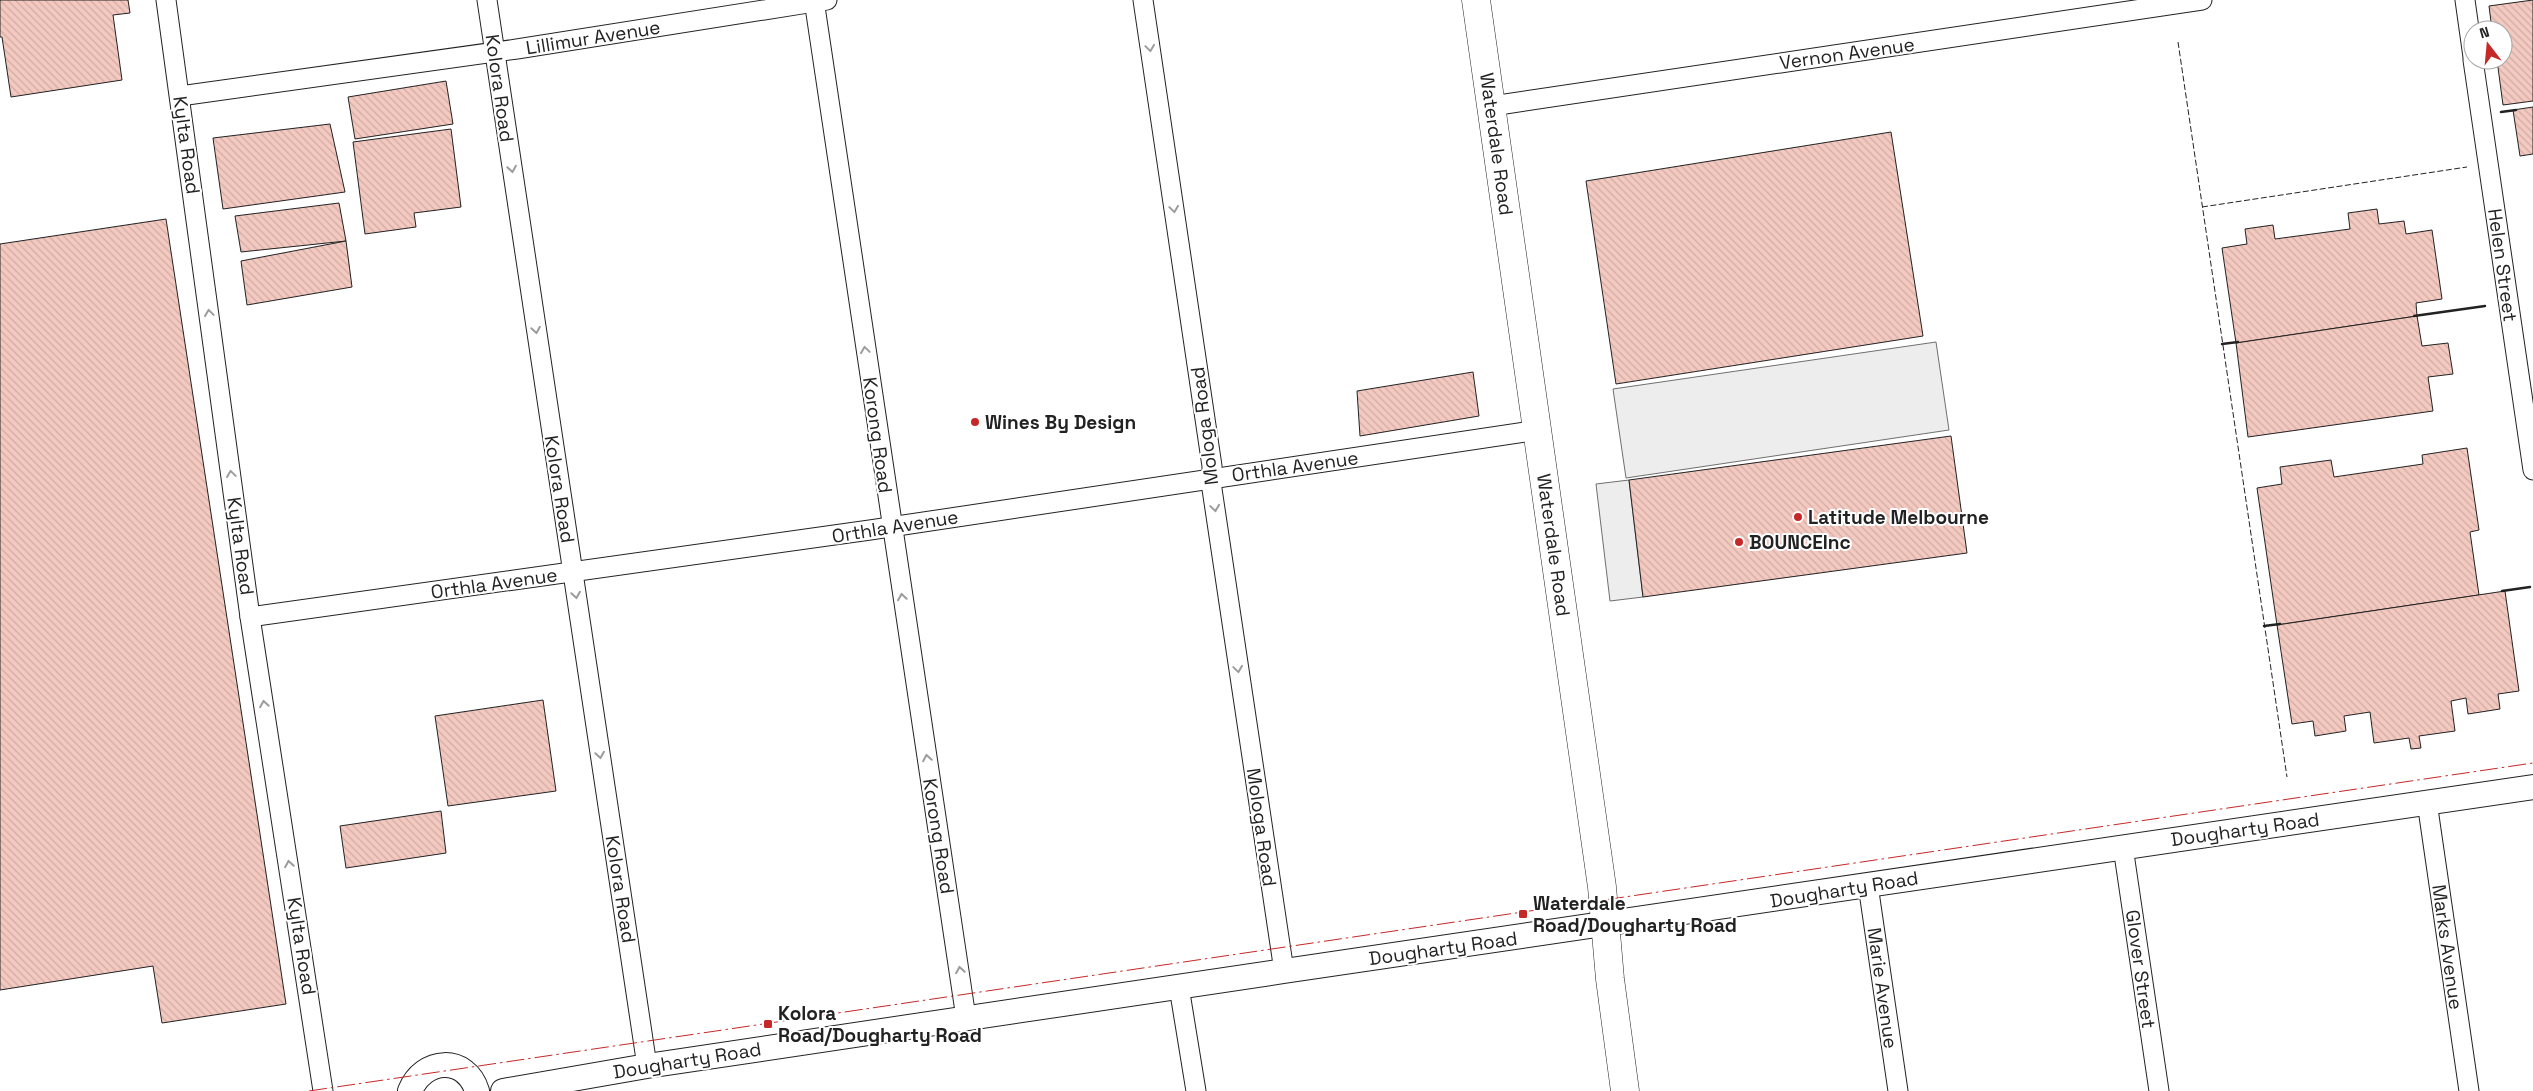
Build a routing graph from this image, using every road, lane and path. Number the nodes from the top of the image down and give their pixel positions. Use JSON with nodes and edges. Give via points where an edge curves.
{"nodes":[{"id":1,"x":166,"y":0,"type":"edge"},
{"id":2,"x":487,"y":0,"type":"edge"},
{"id":3,"x":1143,"y":0,"type":"edge"},
{"id":4,"x":1476,"y":0,"type":"edge"},
{"id":5,"x":2202,"y":0,"type":"edge"},
{"id":6,"x":2465,"y":0,"type":"edge"},
{"id":7,"x":818,"y":1,"type":"edge"},
{"id":8,"x":2468,"y":20,"type":"edge"},
{"id":9,"x":494,"y":52,"type":"junction"},
{"id":10,"x":2475,"y":70,"type":"edge"},
{"id":11,"x":180,"y":96,"type":"junction"},
{"id":12,"x":1492,"y":106,"type":"junction"},
{"id":13,"x":1539,"y":430,"type":"junction"},
{"id":14,"x":2533,"y":470,"type":"edge"},
{"id":15,"x":1212,"y":478,"type":"junction"},
{"id":16,"x":891,"y":527,"type":"junction"},
{"id":17,"x":572,"y":572,"type":"junction"},
{"id":18,"x":250,"y":618,"type":"junction"},
{"id":19,"x":2533,"y":787,"type":"edge"},
{"id":20,"x":2427,"y":802,"type":"junction"},
{"id":21,"x":2123,"y":847,"type":"junction"},
{"id":22,"x":1868,"y":885,"type":"junction"},
{"id":23,"x":1605,"y":923,"type":"junction"},
{"id":24,"x":1284,"y":971,"type":"junction"},
{"id":25,"x":1179,"y":987,"type":"junction"},
{"id":26,"x":966,"y":1018,"type":"junction"},
{"id":27,"x":647,"y":1066,"type":"junction"},
{"id":28,"x":323,"y":1091,"type":"edge"},
{"id":29,"x":410,"y":1091,"type":"edge"},
{"id":30,"x":477,"y":1091,"type":"edge"},
{"id":31,"x":503,"y":1091,"type":"edge"},
{"id":32,"x":1196,"y":1091,"type":"edge"},
{"id":33,"x":1625,"y":1091,"type":"edge"},
{"id":34,"x":1898,"y":1091,"type":"edge"},
{"id":35,"x":2159,"y":1091,"type":"edge"},
{"id":36,"x":2469,"y":1091,"type":"edge"}],
"edges":[{"from":1,"to":11,"type":"street","name":"Kylta Road"},
{"from":2,"to":9,"type":"street","name":"Kolora Road"},
{"from":3,"to":15,"type":"street","name":"Mologa Road","one_way":true},
{"from":4,"to":12,"type":"main road","name":"Waterdale Road"},
{"from":5,"to":12,"type":"street","name":"Vernon Avenue"},
{"from":6,"to":8,"type":"street","name":"Helen Street"},
{"from":7,"to":9,"type":"street","name":"Lillimur Avenue"},
{"from":16,"to":7,"type":"street","name":"Korong Road","one_way":true},
{"from":9,"to":11,"type":"street","name":"Lillimur Avenue"},
{"from":9,"to":17,"type":"street","name":"Kolora Road","one_way":true},
{"from":10,"to":14,"type":"street","name":"Helen Street"},
{"from":18,"to":11,"type":"street","name":"Kylta Road","one_way":true},
{"from":12,"to":13,"type":"main road","name":"Waterdale Road"},
{"from":13,"to":15,"type":"street","name":"Orthla Avenue"},
{"from":13,"to":23,"type":"main road","name":"Waterdale Road"},
{"from":15,"to":16,"type":"street","name":"Orthla Avenue"},
{"from":15,"to":24,"type":"street","name":"Mologa Road","one_way":true},
{"from":16,"to":17,"type":"street","name":"Orthla Avenue"},
{"from":26,"to":16,"type":"street","name":"Korong Road","one_way":true},
{"from":17,"to":18,"type":"street","name":"Orthla Avenue"},
{"from":17,"to":27,"type":"street","name":"Kolora Road","one_way":true},
{"from":28,"to":18,"type":"street","name":"Kylta Road","one_way":true},
{"from":19,"to":20,"type":"street","name":"Dougharty Road"},
{"from":20,"to":21,"type":"street","name":"Dougharty Road"},
{"from":20,"to":36,"type":"street","name":"Marks Avenue"},
{"from":21,"to":22,"type":"street","name":"Dougharty Road"},
{"from":21,"to":35,"type":"street","name":"Glover Street"},
{"from":22,"to":23,"type":"street","name":"Dougharty Road"},
{"from":22,"to":34,"type":"street","name":"Marie Avenue"},
{"from":23,"to":24,"type":"street","name":"Dougharty Road"},
{"from":23,"to":33,"type":"main road","name":"Waterdale Road"},
{"from":24,"to":25,"type":"street","name":"Dougharty Road"},
{"from":25,"to":26,"type":"street","name":"Dougharty Road"},
{"from":25,"to":32,"type":"street"},
{"from":26,"to":27,"type":"street","name":"Dougharty Road"},
{"from":27,"to":31,"type":"street","name":"Dougharty Road"},
{"from":29,"to":30,"type":"street","via":[[423,1072],[441,1065],[467,1074]]}]}
